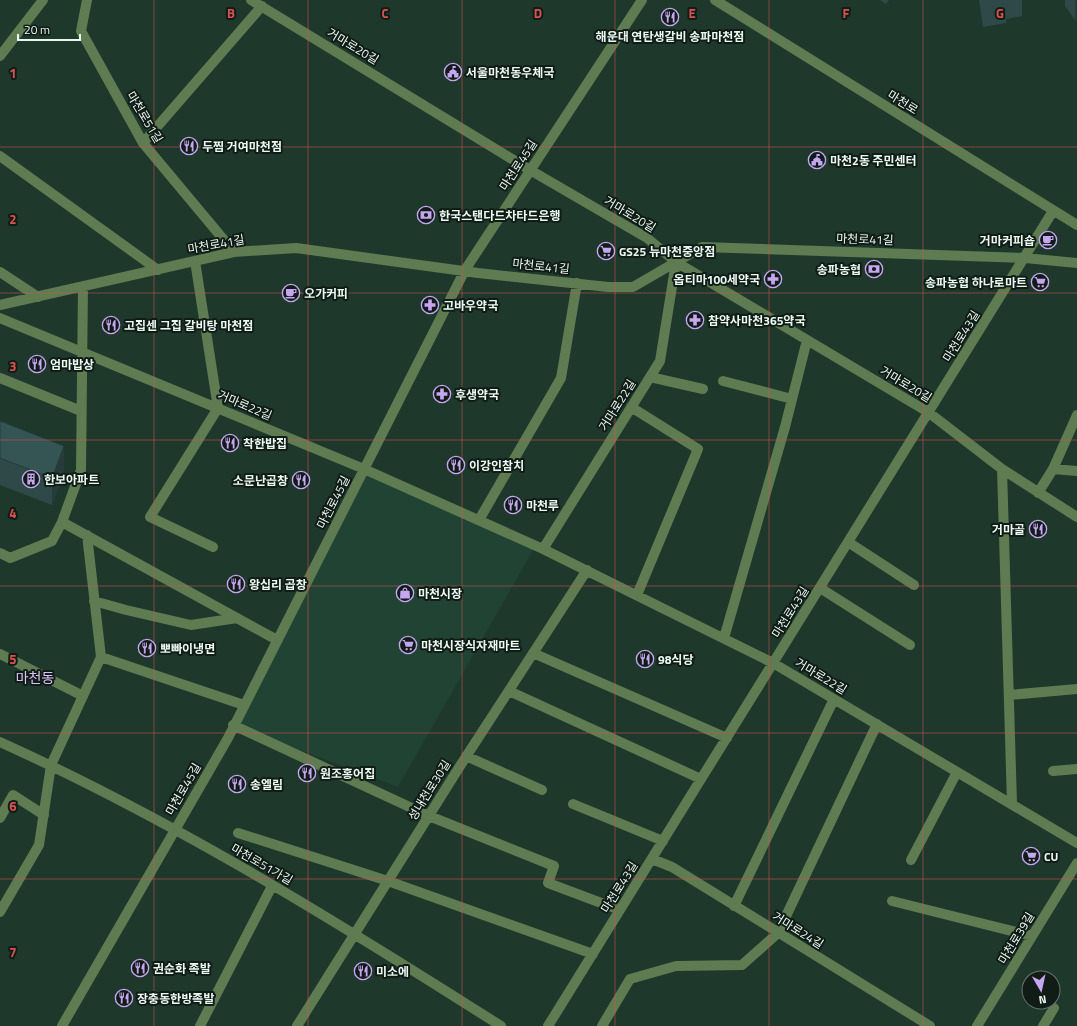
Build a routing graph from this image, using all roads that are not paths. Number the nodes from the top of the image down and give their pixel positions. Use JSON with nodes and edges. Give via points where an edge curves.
{"nodes":[{"id":1,"x":43,"y":0,"type":"edge"},
{"id":2,"x":87,"y":0,"type":"edge"},
{"id":3,"x":251,"y":0,"type":"edge"},
{"id":4,"x":642,"y":0,"type":"edge"},
{"id":5,"x":715,"y":0,"type":"edge"},
{"id":6,"x":262,"y":6,"type":"junction"},
{"id":7,"x":0,"y":56,"type":"edge"},
{"id":8,"x":142,"y":143,"type":"junction"},
{"id":9,"x":0,"y":156,"type":"edge"},
{"id":10,"x":530,"y":170,"type":"junction"},
{"id":11,"x":1053,"y":211,"type":"junction"},
{"id":12,"x":1077,"y":225,"type":"edge"},
{"id":13,"x":234,"y":252,"type":"junction"},
{"id":14,"x":1025,"y":258,"type":"junction"},
{"id":15,"x":195,"y":261,"type":"junction"},
{"id":16,"x":676,"y":262,"type":"junction"},
{"id":17,"x":1077,"y":263,"type":"edge"},
{"id":18,"x":158,"y":270,"type":"junction"},
{"id":19,"x":465,"y":270,"type":"junction"},
{"id":20,"x":0,"y":272,"type":"edge"},
{"id":21,"x":577,"y":283,"type":"junction"},
{"id":22,"x":83,"y":286,"type":"junction"},
{"id":23,"x":38,"y":297,"type":"junction"},
{"id":24,"x":0,"y":305,"type":"edge"},
{"id":25,"x":0,"y":318,"type":"edge"},
{"id":26,"x":807,"y":340,"type":"junction"},
{"id":27,"x":81,"y":352,"type":"junction"},
{"id":28,"x":650,"y":377,"type":"junction"},
{"id":29,"x":0,"y":378,"type":"edge"},
{"id":30,"x":724,"y":381,"type":"dead end"},
{"id":31,"x":704,"y":389,"type":"dead end"},
{"id":32,"x":792,"y":399,"type":"junction"},
{"id":33,"x":631,"y":407,"type":"junction"},
{"id":34,"x":218,"y":408,"type":"junction"},
{"id":35,"x":81,"y":411,"type":"junction"},
{"id":36,"x":928,"y":412,"type":"junction"},
{"id":37,"x":1077,"y":415,"type":"edge"},
{"id":38,"x":1072,"y":438,"type":"edge"},
{"id":39,"x":364,"y":469,"type":"junction"},
{"id":40,"x":1053,"y":469,"type":"junction"},
{"id":41,"x":1002,"y":470,"type":"junction"},
{"id":42,"x":1077,"y":471,"type":"edge"},
{"id":43,"x":1038,"y":494,"type":"junction"},
{"id":44,"x":1077,"y":517,"type":"edge"},
{"id":45,"x":478,"y":520,"type":"junction"},
{"id":46,"x":62,"y":522,"type":"junction"},
{"id":47,"x":87,"y":535,"type":"junction"},
{"id":48,"x":848,"y":542,"type":"junction"},
{"id":49,"x":213,"y":547,"type":"dead end"},
{"id":50,"x":543,"y":549,"type":"junction"},
{"id":51,"x":0,"y":553,"type":"edge"},
{"id":52,"x":587,"y":570,"type":"junction"},
{"id":53,"x":914,"y":585,"type":"dead end"},
{"id":54,"x":820,"y":588,"type":"junction"},
{"id":55,"x":637,"y":595,"type":"junction"},
{"id":56,"x":94,"y":601,"type":"junction"},
{"id":57,"x":237,"y":618,"type":"junction"},
{"id":58,"x":724,"y":638,"type":"junction"},
{"id":59,"x":277,"y":640,"type":"junction"},
{"id":60,"x":910,"y":645,"type":"dead end"},
{"id":61,"x":533,"y":653,"type":"junction"},
{"id":62,"x":0,"y":654,"type":"edge"},
{"id":63,"x":100,"y":657,"type":"junction"},
{"id":64,"x":773,"y":663,"type":"junction"},
{"id":65,"x":1077,"y":689,"type":"edge"},
{"id":66,"x":509,"y":691,"type":"junction"},
{"id":67,"x":1009,"y":695,"type":"junction"},
{"id":68,"x":83,"y":696,"type":"junction"},
{"id":69,"x":834,"y":699,"type":"junction"},
{"id":70,"x":244,"y":705,"type":"junction"},
{"id":71,"x":877,"y":724,"type":"junction"},
{"id":72,"x":233,"y":726,"type":"junction"},
{"id":73,"x":727,"y":738,"type":"junction"},
{"id":74,"x":0,"y":742,"type":"edge"},
{"id":75,"x":466,"y":756,"type":"junction"},
{"id":76,"x":51,"y":765,"type":"junction"},
{"id":77,"x":1077,"y":769,"type":"edge"},
{"id":78,"x":1053,"y":771,"type":"dead end"},
{"id":79,"x":957,"y":772,"type":"junction"},
{"id":80,"x":701,"y":779,"type":"junction"},
{"id":81,"x":542,"y":790,"type":"dead end"},
{"id":82,"x":573,"y":804,"type":"dead end"},
{"id":83,"x":1012,"y":804,"type":"junction"},
{"id":84,"x":44,"y":815,"type":"junction"},
{"id":85,"x":429,"y":816,"type":"junction"},
{"id":86,"x":0,"y":818,"type":"edge"},
{"id":87,"x":174,"y":829,"type":"junction"},
{"id":88,"x":238,"y":833,"type":"dead end"},
{"id":89,"x":663,"y":841,"type":"junction"},
{"id":90,"x":1077,"y":843,"type":"edge"},
{"id":91,"x":652,"y":858,"type":"junction"},
{"id":92,"x":911,"y":860,"type":"dead end"},
{"id":93,"x":1077,"y":863,"type":"edge"},
{"id":94,"x":388,"y":881,"type":"junction"},
{"id":95,"x":272,"y":886,"type":"junction"},
{"id":96,"x":892,"y":901,"type":"dead end"},
{"id":97,"x":734,"y":906,"type":"junction"},
{"id":98,"x":620,"y":910,"type":"junction"},
{"id":99,"x":0,"y":912,"type":"edge"},
{"id":100,"x":355,"y":933,"type":"junction"},
{"id":101,"x":778,"y":933,"type":"junction"},
{"id":102,"x":1032,"y":936,"type":"junction"},
{"id":103,"x":593,"y":954,"type":"junction"},
{"id":104,"x":1053,"y":1010,"type":"edge"},
{"id":105,"x":62,"y":1026,"type":"edge"},
{"id":106,"x":200,"y":1026,"type":"edge"},
{"id":107,"x":297,"y":1026,"type":"edge"},
{"id":108,"x":501,"y":1026,"type":"edge"},
{"id":109,"x":548,"y":1026,"type":"edge"},
{"id":110,"x":602,"y":1026,"type":"edge"},
{"id":111,"x":930,"y":1026,"type":"edge"},
{"id":112,"x":977,"y":1026,"type":"edge"},
{"id":113,"x":1043,"y":1026,"type":"edge"}],
"edges":[{"from":1,"to":7,"type":"street"},
{"from":2,"to":8,"type":"street","name":"마천로51길","via":[[80,31]]},
{"from":3,"to":6,"type":"street","name":"거마로20길"},
{"from":4,"to":10,"type":"street","name":"마천로45길"},
{"from":5,"to":11,"type":"street","name":"마천로"},
{"from":6,"to":8,"type":"street"},
{"from":6,"to":10,"type":"street","name":"거마로20길"},
{"from":8,"to":13,"type":"street","name":"마천로51길"},
{"from":9,"to":18,"type":"street"},
{"from":10,"to":16,"type":"street","name":"거마로20길","via":[[647,238]]},
{"from":10,"to":19,"type":"street","name":"마천로45길"},
{"from":11,"to":12,"type":"street","name":"마천로"},
{"from":11,"to":14,"type":"street","name":"마천로43길"},
{"from":13,"to":15,"type":"street","name":"마천로41길"},
{"from":13,"to":19,"type":"street","name":"마천로41길","via":[[296,248]]},
{"from":14,"to":16,"type":"street","name":"마천로41길","via":[[702,247]]},
{"from":14,"to":17,"type":"street","name":"마천로41길"},
{"from":14,"to":36,"type":"street","name":"마천로43길"},
{"from":15,"to":18,"type":"street","name":"마천로41길"},
{"from":15,"to":34,"type":"street"},
{"from":16,"to":21,"type":"street","name":"마천로41길","via":[[633,287]]},
{"from":16,"to":26,"type":"street","name":"거마로20길"},
{"from":16,"to":28,"type":"street","name":"거마로22길","via":[[660,361]]},
{"from":18,"to":22,"type":"street","name":"마천로41길"},
{"from":19,"to":21,"type":"street","name":"마천로41길"},
{"from":19,"to":39,"type":"street","name":"마천로45길"},
{"from":20,"to":23,"type":"street"},
{"from":21,"to":45,"type":"street","via":[[561,378]]},
{"from":22,"to":23,"type":"street","name":"마천로41길"},
{"from":22,"to":27,"type":"street"},
{"from":23,"to":24,"type":"street","name":"마천로41길"},
{"from":25,"to":27,"type":"street","name":"거마로22길"},
{"from":26,"to":32,"type":"street"},
{"from":26,"to":36,"type":"street","name":"거마로20길"},
{"from":27,"to":34,"type":"street","name":"거마로22길"},
{"from":27,"to":35,"type":"street"},
{"from":28,"to":31,"type":"street"},
{"from":28,"to":33,"type":"street","name":"거마로22길"},
{"from":29,"to":35,"type":"street"},
{"from":30,"to":32,"type":"street"},
{"from":32,"to":58,"type":"street"},
{"from":33,"to":50,"type":"street","name":"거마로22길"},
{"from":33,"to":55,"type":"street","via":[[698,449]]},
{"from":34,"to":39,"type":"street","name":"거마로22길"},
{"from":34,"to":49,"type":"street","via":[[150,517]]},
{"from":35,"to":46,"type":"street","via":[[81,470]]},
{"from":36,"to":41,"type":"street","name":"거마로20길"},
{"from":36,"to":48,"type":"street","name":"마천로43길"},
{"from":37,"to":38,"type":"street"},
{"from":38,"to":40,"type":"street"},
{"from":39,"to":45,"type":"street","name":"거마로22길"},
{"from":39,"to":59,"type":"street","name":"마천로45길"},
{"from":40,"to":42,"type":"street"},
{"from":40,"to":43,"type":"street"},
{"from":41,"to":43,"type":"street","name":"거마로20길"},
{"from":41,"to":67,"type":"street"},
{"from":43,"to":44,"type":"street","name":"거마로20길"},
{"from":45,"to":50,"type":"street","name":"거마로22길"},
{"from":46,"to":47,"type":"street"},
{"from":46,"to":51,"type":"street","via":[[52,541],[10,558]]},
{"from":47,"to":56,"type":"street"},
{"from":47,"to":57,"type":"street"},
{"from":48,"to":53,"type":"street"},
{"from":48,"to":54,"type":"street","name":"마천로43길"},
{"from":50,"to":52,"type":"street","name":"거마로22길"},
{"from":52,"to":55,"type":"street","name":"거마로22길"},
{"from":52,"to":61,"type":"street","name":"성내천로30길"},
{"from":54,"to":60,"type":"street"},
{"from":54,"to":64,"type":"street","name":"마천로43길"},
{"from":55,"to":58,"type":"street","name":"거마로22길"},
{"from":56,"to":57,"type":"street","via":[[191,625]]},
{"from":56,"to":63,"type":"street"},
{"from":57,"to":59,"type":"street"},
{"from":58,"to":64,"type":"street","name":"거마로22길"},
{"from":59,"to":70,"type":"street","name":"마천로45길"},
{"from":61,"to":66,"type":"street","name":"성내천로30길"},
{"from":61,"to":73,"type":"street"},
{"from":62,"to":68,"type":"street"},
{"from":63,"to":68,"type":"street"},
{"from":63,"to":70,"type":"street"},
{"from":64,"to":69,"type":"street","name":"거마로22길"},
{"from":64,"to":73,"type":"street","name":"마천로43길"},
{"from":65,"to":67,"type":"street"},
{"from":66,"to":75,"type":"street","name":"성내천로30길"},
{"from":66,"to":80,"type":"street"},
{"from":67,"to":83,"type":"street"},
{"from":68,"to":76,"type":"street"},
{"from":69,"to":71,"type":"street","name":"거마로22길"},
{"from":69,"to":97,"type":"street"},
{"from":70,"to":72,"type":"street","name":"마천로45길"},
{"from":71,"to":79,"type":"street","name":"거마로22길"},
{"from":71,"to":101,"type":"street"},
{"from":72,"to":85,"type":"street"},
{"from":72,"to":87,"type":"street","name":"마천로45길"},
{"from":73,"to":80,"type":"street","name":"마천로43길"},
{"from":74,"to":76,"type":"street","name":"마천로51가길"},
{"from":75,"to":81,"type":"street"},
{"from":75,"to":85,"type":"street","name":"성내천로30길"},
{"from":76,"to":84,"type":"street"},
{"from":76,"to":87,"type":"street","name":"마천로51가길"},
{"from":77,"to":78,"type":"street"},
{"from":79,"to":83,"type":"street","name":"거마로22길"},
{"from":79,"to":92,"type":"street"},
{"from":80,"to":89,"type":"street","name":"마천로43길"},
{"from":82,"to":89,"type":"street"},
{"from":83,"to":90,"type":"street","name":"거마로22길"},
{"from":84,"to":86,"type":"street","via":[[13,795]]},
{"from":84,"to":99,"type":"street","via":[[39,845]]},
{"from":85,"to":94,"type":"street","name":"성내천로30길"},
{"from":85,"to":98,"type":"street","via":[[554,866],[548,883]]},
{"from":87,"to":95,"type":"street","name":"마천로51가길"},
{"from":87,"to":105,"type":"street","name":"마천로45길"},
{"from":88,"to":94,"type":"street"},
{"from":89,"to":91,"type":"street","name":"마천로43길"},
{"from":91,"to":97,"type":"street","name":"거마로24길","via":[[672,867]]},
{"from":91,"to":98,"type":"street","name":"마천로43길"},
{"from":93,"to":102,"type":"street","name":"마천로39길"},
{"from":94,"to":100,"type":"street","name":"성내천로30길"},
{"from":94,"to":103,"type":"street"},
{"from":95,"to":100,"type":"street","name":"마천로51가길"},
{"from":95,"to":106,"type":"street"},
{"from":96,"to":102,"type":"street"},
{"from":97,"to":101,"type":"street","name":"거마로24길"},
{"from":98,"to":103,"type":"street","name":"마천로43길"},
{"from":100,"to":107,"type":"street","name":"성내천로30길"},
{"from":100,"to":108,"type":"street","name":"마천로51가길"},
{"from":101,"to":110,"type":"street","via":[[742,965],[676,966],[630,979]]},
{"from":101,"to":111,"type":"street","name":"거마로24길"},
{"from":102,"to":112,"type":"street","name":"마천로39길"},
{"from":103,"to":109,"type":"street","name":"마천로43길"},
{"from":104,"to":113,"type":"street"}]}
